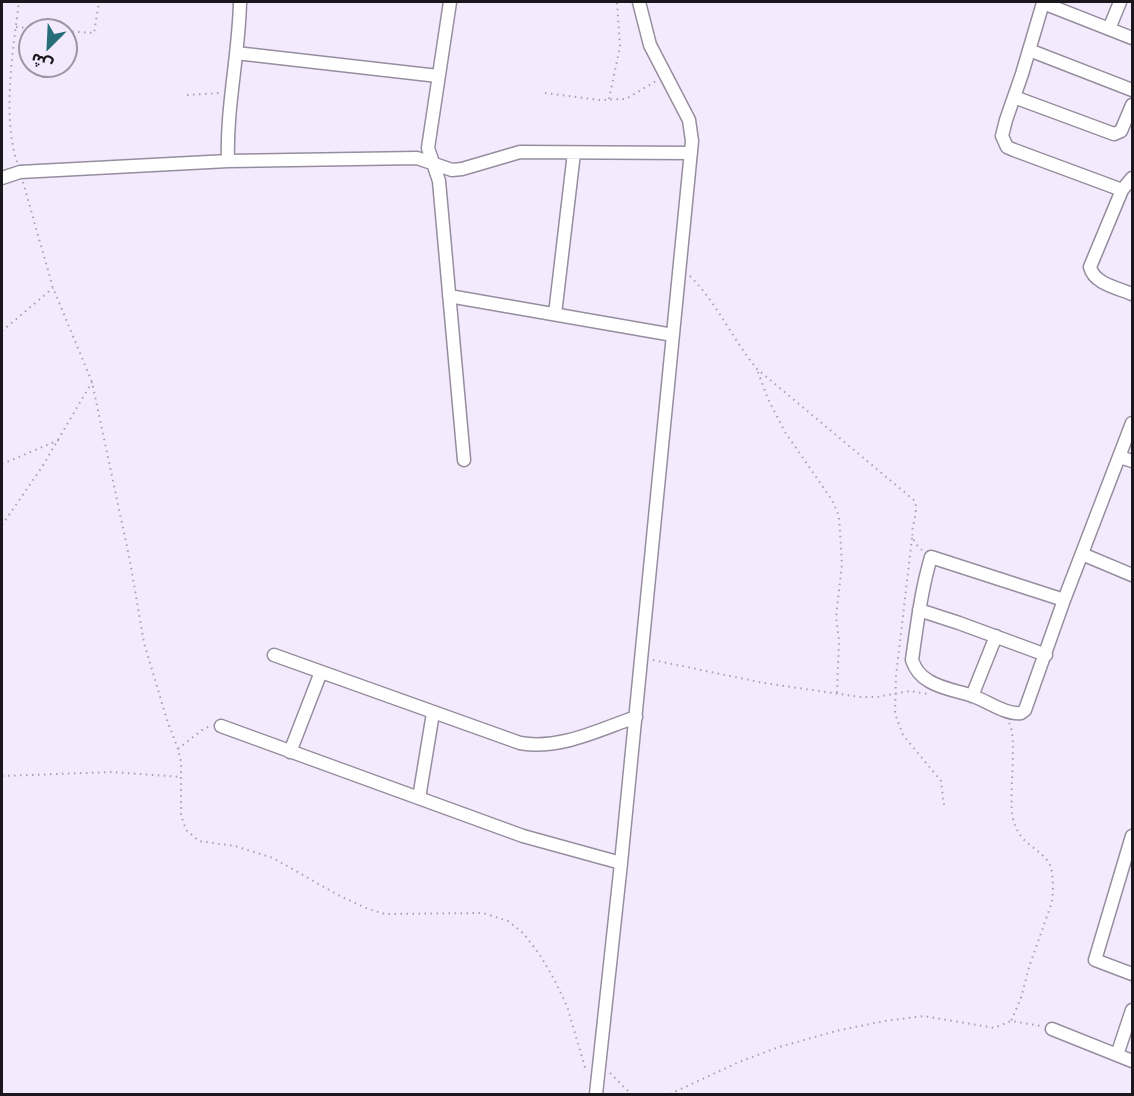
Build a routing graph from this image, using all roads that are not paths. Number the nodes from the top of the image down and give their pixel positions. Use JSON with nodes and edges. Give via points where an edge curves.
{"nodes":[{"id":1,"x":240,"y":2,"type":"edge"},
{"id":2,"x":450,"y":2,"type":"edge"},
{"id":3,"x":639,"y":2,"type":"edge"},
{"id":4,"x":1120,"y":2,"type":"edge"},
{"id":5,"x":1109,"y":29,"type":"junction"},
{"id":6,"x":1132,"y":39,"type":"edge"},
{"id":7,"x":1029,"y":50,"type":"junction"},
{"id":8,"x":236,"y":53,"type":"junction"},
{"id":9,"x":438,"y":76,"type":"junction"},
{"id":10,"x":1132,"y":90,"type":"edge"},
{"id":11,"x":1014,"y":97,"type":"junction"},
{"id":12,"x":1132,"y":105,"type":"edge"},
{"id":13,"x":574,"y":153,"type":"junction"},
{"id":14,"x":692,"y":153,"type":"junction"},
{"id":15,"x":228,"y":161,"type":"junction"},
{"id":16,"x":433,"y":162,"type":"junction"},
{"id":17,"x":2,"y":178,"type":"edge"},
{"id":18,"x":1132,"y":178,"type":"edge"},
{"id":19,"x":1122,"y":190,"type":"junction"},
{"id":20,"x":1132,"y":294,"type":"edge"},
{"id":21,"x":449,"y":296,"type":"junction"},
{"id":22,"x":555,"y":314,"type":"junction"},
{"id":23,"x":673,"y":335,"type":"junction"},
{"id":24,"x":1132,"y":423,"type":"edge"},
{"id":25,"x":1126,"y":459,"type":"edge"},
{"id":26,"x":465,"y":460,"type":"dead end"},
{"id":27,"x":1082,"y":554,"type":"junction"},
{"id":28,"x":1132,"y":575,"type":"edge"},
{"id":29,"x":1064,"y":600,"type":"junction"},
{"id":30,"x":919,"y":610,"type":"junction"},
{"id":31,"x":996,"y":636,"type":"junction"},
{"id":32,"x":274,"y":655,"type":"dead end"},
{"id":33,"x":1046,"y":655,"type":"junction"},
{"id":34,"x":321,"y":672,"type":"junction"},
{"id":35,"x":972,"y":696,"type":"junction"},
{"id":36,"x":433,"y":713,"type":"junction"},
{"id":37,"x":636,"y":717,"type":"junction"},
{"id":38,"x":221,"y":726,"type":"road end"},
{"id":39,"x":290,"y":752,"type":"junction"},
{"id":40,"x":419,"y":798,"type":"junction"},
{"id":41,"x":1132,"y":836,"type":"edge"},
{"id":42,"x":621,"y":863,"type":"junction"},
{"id":43,"x":1132,"y":974,"type":"edge"},
{"id":44,"x":1132,"y":1010,"type":"edge"},
{"id":45,"x":1052,"y":1029,"type":"road end"},
{"id":46,"x":1117,"y":1055,"type":"junction"},
{"id":47,"x":1132,"y":1061,"type":"edge"},
{"id":48,"x":596,"y":1094,"type":"edge"}],
"edges":[{"from":1,"to":8,"type":"street"},
{"from":2,"to":9,"type":"street"},
{"from":3,"to":14,"type":"street","via":[[650,45],[691,126]]},
{"from":4,"to":5,"type":"street"},
{"from":5,"to":6,"type":"street"},
{"from":5,"to":7,"type":"street","via":[[1043,3]]},
{"from":7,"to":10,"type":"street"},
{"from":7,"to":11,"type":"street"},
{"from":8,"to":9,"type":"street"},
{"from":8,"to":15,"type":"street"},
{"from":9,"to":16,"type":"street","via":[[428,148]]},
{"from":11,"to":12,"type":"street","via":[[1114,134],[1121,131]]},
{"from":11,"to":19,"type":"street","via":[[1003,130],[1007,147]]},
{"from":13,"to":14,"type":"street"},
{"from":13,"to":16,"type":"street","via":[[520,152],[452,170]]},
{"from":13,"to":22,"type":"street"},
{"from":14,"to":23,"type":"street"},
{"from":15,"to":16,"type":"street","via":[[417,158]]},
{"from":15,"to":17,"type":"street","via":[[20,172]]},
{"from":16,"to":21,"type":"street","via":[[439,181]]},
{"from":18,"to":19,"type":"street"},
{"from":19,"to":20,"type":"street","via":[[1090,267],[1097,280]]},
{"from":21,"to":22,"type":"street"},
{"from":21,"to":26,"type":"street"},
{"from":22,"to":23,"type":"street"},
{"from":23,"to":37,"type":"street"},
{"from":24,"to":25,"type":"street"},
{"from":25,"to":27,"type":"street"},
{"from":27,"to":28,"type":"street"},
{"from":27,"to":29,"type":"street"},
{"from":29,"to":30,"type":"street","via":[[931,557]]},
{"from":29,"to":33,"type":"street"},
{"from":30,"to":31,"type":"street"},
{"from":30,"to":35,"type":"street","via":[[914,666],[927,680]]},
{"from":31,"to":33,"type":"street"},
{"from":31,"to":35,"type":"street"},
{"from":32,"to":34,"type":"street"},
{"from":33,"to":35,"type":"street","via":[[1021,713]]},
{"from":34,"to":36,"type":"street"},
{"from":34,"to":39,"type":"street"},
{"from":36,"to":37,"type":"street","via":[[536,746],[559,743]]},
{"from":36,"to":40,"type":"street"},
{"from":37,"to":42,"type":"street"},
{"from":38,"to":39,"type":"street"},
{"from":39,"to":40,"type":"street"},
{"from":40,"to":42,"type":"street","via":[[523,836]]},
{"from":41,"to":43,"type":"street","via":[[1095,960]]},
{"from":42,"to":48,"type":"street"},
{"from":44,"to":46,"type":"street"},
{"from":45,"to":46,"type":"street"},
{"from":46,"to":47,"type":"street"}]}
